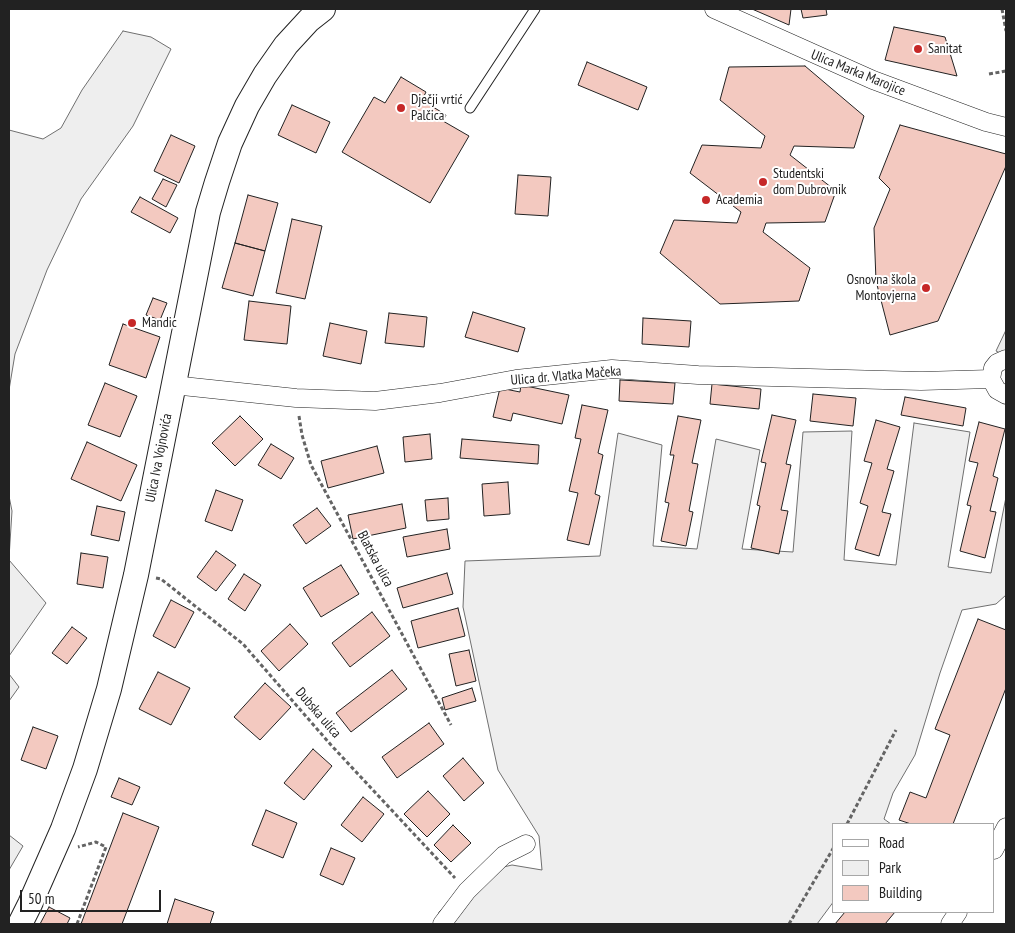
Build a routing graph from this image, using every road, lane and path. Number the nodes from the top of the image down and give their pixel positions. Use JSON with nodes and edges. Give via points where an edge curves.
{"nodes":[{"id":1,"x":322,"y":9,"type":"edge"},
{"id":2,"x":535,"y":9,"type":"edge"},
{"id":3,"x":714,"y":9,"type":"edge"},
{"id":4,"x":1002,"y":9,"type":"edge"},
{"id":5,"x":1006,"y":31,"type":"edge"},
{"id":6,"x":1006,"y":71,"type":"edge"},
{"id":7,"x":989,"y":74,"type":"dead end"},
{"id":8,"x":470,"y":108,"type":"dead end"},
{"id":9,"x":1006,"y":126,"type":"edge"},
{"id":10,"x":1006,"y":359,"type":"edge"},
{"id":11,"x":991,"y":379,"type":"junction"},
{"id":12,"x":173,"y":386,"type":"junction"},
{"id":13,"x":1006,"y":395,"type":"edge"},
{"id":14,"x":296,"y":398,"type":"junction"},
{"id":15,"x":136,"y":575,"type":"junction"},
{"id":16,"x":451,"y":725,"type":"dead end"},
{"id":17,"x":896,"y":730,"type":"dead end"},
{"id":18,"x":848,"y":823,"type":"edge"},
{"id":19,"x":1006,"y":826,"type":"edge"},
{"id":20,"x":526,"y":844,"type":"dead end"},
{"id":21,"x":106,"y":847,"type":"dead end"},
{"id":22,"x":995,"y":848,"type":"edge"},
{"id":23,"x":832,"y":850,"type":"edge"},
{"id":24,"x":467,"y":891,"type":"junction"},
{"id":25,"x":957,"y":913,"type":"edge"},
{"id":26,"x":20,"y":924,"type":"edge"},
{"id":27,"x":77,"y":924,"type":"edge"},
{"id":28,"x":442,"y":924,"type":"edge"},
{"id":29,"x":789,"y":924,"type":"edge"},
{"id":30,"x":950,"y":924,"type":"edge"}],
"edges":[{"from":1,"to":12,"type":"main road","name":"Ulica Iva Vojnovića","via":[[286,44],[247,106],[230,143],[208,212]]},
{"from":2,"to":8,"type":"lane"},
{"from":3,"to":9,"type":"street","name":"Ulica Marka Marojice","via":[[872,80],[986,122]]},
{"from":4,"to":5,"type":"path"},
{"from":6,"to":7,"type":"path"},
{"from":10,"to":11,"type":"street","via":[[993,368]]},
{"from":11,"to":13,"type":"street","via":[[997,390]]},
{"from":11,"to":14,"type":"street","name":"Ulica dr. Vlatka Mačeka","via":[[902,381],[612,369],[516,379],[375,401]]},
{"from":12,"to":14,"type":"street","name":"Ulica dr. Vlatka Mačeka"},
{"from":12,"to":15,"type":"main road","name":"Ulica Iva Vojnovića"},
{"from":14,"to":16,"type":"path","name":"Blatska ulica","via":[[311,465]]},
{"from":15,"to":24,"type":"path","name":"Dubska ulica","via":[[161,579],[243,644],[331,745]]},
{"from":15,"to":26,"type":"main road","name":"Ulica Iva Vojnovića","via":[[109,689],[85,769],[63,829]]},
{"from":17,"to":18,"type":"path"},
{"from":19,"to":22,"type":"street"},
{"from":20,"to":24,"type":"street","via":[[504,855]]},
{"from":21,"to":27,"type":"path"},
{"from":23,"to":29,"type":"path"},
{"from":24,"to":28,"type":"street"},
{"from":25,"to":30,"type":"street"}]}
